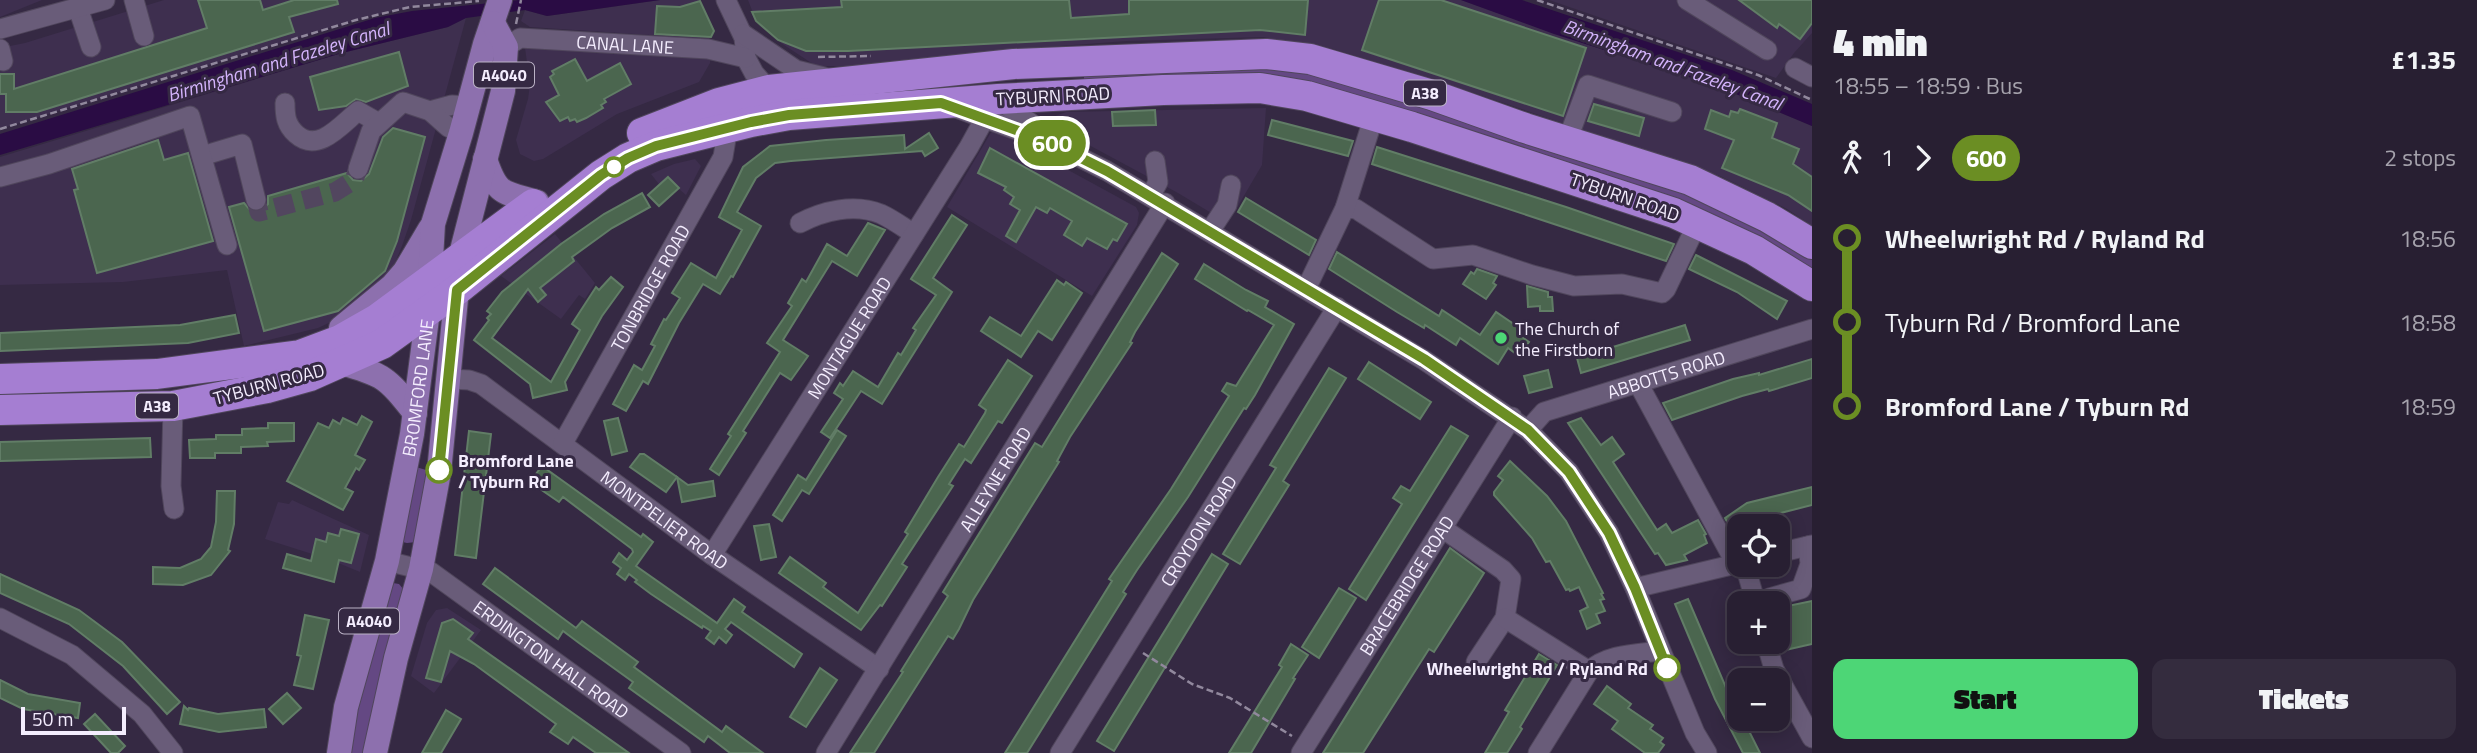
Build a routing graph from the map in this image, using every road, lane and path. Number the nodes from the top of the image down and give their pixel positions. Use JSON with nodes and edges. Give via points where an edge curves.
{"nodes":[{"id":1,"x":105,"y":0,"type":"edge"},
{"id":2,"x":134,"y":0,"type":"edge"},
{"id":3,"x":521,"y":0,"type":"edge"},
{"id":4,"x":1537,"y":0,"type":"edge"},
{"id":5,"x":1687,"y":0,"type":"edge"},
{"id":6,"x":728,"y":5,"type":"edge"},
{"id":7,"x":48,"y":8,"type":"edge"},
{"id":8,"x":78,"y":8,"type":"junction"},
{"id":9,"x":503,"y":22,"type":"edge"},
{"id":10,"x":0,"y":29,"type":"edge"},
{"id":11,"x":743,"y":34,"type":"junction"},
{"id":12,"x":144,"y":36,"type":"dead end"},
{"id":13,"x":91,"y":47,"type":"dead end"},
{"id":14,"x":1767,"y":50,"type":"dead end"},
{"id":15,"x":746,"y":58,"type":"junction"},
{"id":16,"x":869,"y":79,"type":"junction"},
{"id":17,"x":769,"y":90,"type":"junction"},
{"id":18,"x":1047,"y":96,"type":"junction"},
{"id":19,"x":1812,"y":100,"type":"edge"},
{"id":20,"x":285,"y":103,"type":"dead end"},
{"id":21,"x":929,"y":104,"type":"junction"},
{"id":22,"x":469,"y":106,"type":"junction"},
{"id":23,"x":991,"y":108,"type":"junction"},
{"id":24,"x":430,"y":111,"type":"junction"},
{"id":25,"x":1672,"y":112,"type":"dead end"},
{"id":26,"x":1374,"y":116,"type":"junction"},
{"id":27,"x":379,"y":123,"type":"junction"},
{"id":28,"x":1032,"y":124,"type":"junction"},
{"id":29,"x":0,"y":129,"type":"edge"},
{"id":30,"x":721,"y":129,"type":"junction"},
{"id":31,"x":461,"y":133,"type":"junction"},
{"id":32,"x":1567,"y":141,"type":"junction"},
{"id":33,"x":1049,"y":142,"type":"junction"},
{"id":34,"x":202,"y":156,"type":"junction"},
{"id":35,"x":485,"y":159,"type":"junction"},
{"id":36,"x":1155,"y":161,"type":"dead end"},
{"id":37,"x":358,"y":169,"type":"tunnel mouth"},
{"id":38,"x":0,"y":177,"type":"edge"},
{"id":39,"x":1231,"y":185,"type":"dead end"},
{"id":40,"x":256,"y":200,"type":"dead end"},
{"id":41,"x":1158,"y":200,"type":"junction"},
{"id":42,"x":537,"y":202,"type":"junction"},
{"id":43,"x":1345,"y":208,"type":"junction"},
{"id":44,"x":800,"y":223,"type":"dead end"},
{"id":45,"x":1697,"y":224,"type":"junction"},
{"id":46,"x":433,"y":225,"type":"junction"},
{"id":47,"x":1210,"y":231,"type":"junction"},
{"id":48,"x":914,"y":234,"type":"junction"},
{"id":49,"x":1812,"y":244,"type":"edge"},
{"id":50,"x":227,"y":245,"type":"dead end"},
{"id":51,"x":460,"y":258,"type":"junction"},
{"id":52,"x":444,"y":285,"type":"junction"},
{"id":53,"x":1812,"y":286,"type":"edge"},
{"id":54,"x":1306,"y":289,"type":"junction"},
{"id":55,"x":1337,"y":307,"type":"junction"},
{"id":56,"x":428,"y":312,"type":"junction"},
{"id":57,"x":1812,"y":329,"type":"edge"},
{"id":58,"x":300,"y":355,"type":"junction"},
{"id":59,"x":341,"y":363,"type":"junction"},
{"id":60,"x":0,"y":379,"type":"edge"},
{"id":61,"x":449,"y":379,"type":"junction"},
{"id":62,"x":1639,"y":383,"type":"junction"},
{"id":63,"x":173,"y":406,"type":"junction"},
{"id":64,"x":0,"y":410,"type":"edge"},
{"id":65,"x":415,"y":413,"type":"junction"},
{"id":66,"x":1511,"y":418,"type":"junction"},
{"id":67,"x":1528,"y":430,"type":"junction"},
{"id":68,"x":563,"y":443,"type":"junction"},
{"id":69,"x":174,"y":509,"type":"dead end"},
{"id":70,"x":1442,"y":528,"type":"junction"},
{"id":71,"x":1727,"y":541,"type":"edge"},
{"id":72,"x":1810,"y":546,"type":"edge"},
{"id":73,"x":1790,"y":550,"type":"edge"},
{"id":74,"x":712,"y":555,"type":"junction"},
{"id":75,"x":387,"y":561,"type":"junction"},
{"id":76,"x":1727,"y":567,"type":"edge"},
{"id":77,"x":421,"y":569,"type":"junction"},
{"id":78,"x":1635,"y":588,"type":"junction"},
{"id":79,"x":1790,"y":592,"type":"edge"},
{"id":80,"x":0,"y":618,"type":"edge"},
{"id":81,"x":1505,"y":618,"type":"junction"},
{"id":82,"x":1128,"y":644,"type":"junction"},
{"id":83,"x":1659,"y":651,"type":"junction"},
{"id":84,"x":1770,"y":654,"type":"edge"},
{"id":85,"x":1476,"y":662,"type":"dead end"},
{"id":86,"x":879,"y":669,"type":"junction"},
{"id":87,"x":1589,"y":671,"type":"junction"},
{"id":88,"x":1812,"y":738,"type":"edge"},
{"id":89,"x":1304,"y":749,"type":"edge"},
{"id":90,"x":173,"y":753,"type":"edge"},
{"id":91,"x":339,"y":753,"type":"edge"},
{"id":92,"x":375,"y":753,"type":"edge"},
{"id":93,"x":681,"y":753,"type":"edge"},
{"id":94,"x":826,"y":753,"type":"edge"},
{"id":95,"x":1060,"y":753,"type":"edge"},
{"id":96,"x":1538,"y":753,"type":"edge"},
{"id":97,"x":1707,"y":753,"type":"edge"}],
"edges":[{"from":1,"to":8,"type":"street"},
{"from":2,"to":12,"type":"street"},
{"from":3,"to":9,"type":"path"},
{"from":4,"to":19,"type":"path","via":[[1758,75]]},
{"from":5,"to":14,"type":"street"},
{"from":6,"to":11,"type":"street"},
{"from":7,"to":8,"type":"street"},
{"from":7,"to":10,"type":"street"},
{"from":8,"to":13,"type":"street"},
{"from":9,"to":15,"type":"street","name":"CANAL LANE"},
{"from":9,"to":22,"type":"main road","name":"BROMFORD LANE","number":"A4040","via":[[485,44]]},
{"from":9,"to":29,"type":"path","via":[[410,7]]},
{"from":9,"to":35,"type":"main road","number":"A4040","via":[[503,91]]},
{"from":11,"to":15,"type":"street"},
{"from":11,"to":16,"type":"street","via":[[796,70],[815,76]]},
{"from":15,"to":17,"type":"street"},
{"from":16,"to":17,"type":"highway","name":"TYBURN ROAD","number":"A38"},
{"from":16,"to":23,"type":"highway","via":[[972,83]]},
{"from":16,"to":32,"type":"highway","name":"TYBURN ROAD","number":"A38","via":[[1014,64],[1266,54],[1310,59]]},
{"from":17,"to":21,"type":"highway","via":[[787,102],[885,98]]},
{"from":17,"to":42,"type":"highway","name":"TYBURN ROAD","number":"A38","via":[[646,131],[596,158]]},
{"from":18,"to":23,"type":"highway","name":"TYBURN ROAD","number":"A38"},
{"from":18,"to":26,"type":"highway","name":"TYBURN ROAD","number":"A38","via":[[1260,88]]},
{"from":18,"to":28,"type":"street","via":[[1037,104]]},
{"from":20,"to":27,"type":"street","via":[[291,129],[313,143],[358,111]]},
{"from":21,"to":23,"type":"highway","name":"TYBURN ROAD","number":"A38"},
{"from":21,"to":30,"type":"highway","name":"TYBURN ROAD","number":"A38","via":[[789,115]]},
{"from":22,"to":24,"type":"street"},
{"from":22,"to":31,"type":"main road","name":"BROMFORD LANE","number":"A4040"},
{"from":23,"to":28,"type":"street"},
{"from":23,"to":33,"type":"street"},
{"from":23,"to":48,"type":"street","name":"MONTAGUE ROAD"},
{"from":24,"to":27,"type":"street","via":[[403,102]]},
{"from":24,"to":31,"type":"street"},
{"from":25,"to":32,"type":"street","via":[[1588,85]]},
{"from":26,"to":43,"type":"street"},
{"from":26,"to":45,"type":"highway","name":"TYBURN ROAD","number":"A38","via":[[1585,182]]},
{"from":27,"to":37,"type":"street","via":[[371,131]]},
{"from":28,"to":33,"type":"street"},
{"from":30,"to":52,"type":"highway","name":"TYBURN ROAD","number":"A38","via":[[628,158]]},
{"from":30,"to":68,"type":"street","name":"TONBRIDGE ROAD","via":[[726,139],[723,157]]},
{"from":31,"to":46,"type":"main road","name":"BROMFORD LANE","number":"A4040"},
{"from":32,"to":49,"type":"highway","name":"TYBURN ROAD","number":"A38","via":[[1690,180]]},
{"from":33,"to":41,"type":"street"},
{"from":34,"to":38,"type":"street","via":[[190,116]]},
{"from":34,"to":40,"type":"street","via":[[242,144]]},
{"from":34,"to":50,"type":"street"},
{"from":35,"to":42,"type":"main road","via":[[496,186]]},
{"from":35,"to":51,"type":"main road","number":"A4040"},
{"from":36,"to":41,"type":"street"},
{"from":39,"to":47,"type":"street","via":[[1227,205]]},
{"from":41,"to":47,"type":"street"},
{"from":41,"to":86,"type":"street","name":"ALLEYNE ROAD"},
{"from":42,"to":51,"type":"highway","name":"TYBURN ROAD","number":"A38"},
{"from":43,"to":45,"type":"street","via":[[1356,209],[1433,260],[1473,255],[1574,286],[1631,285],[1655,293],[1666,289]]},
{"from":43,"to":54,"type":"street"},
{"from":44,"to":48,"type":"street","via":[[827,211],[861,209],[880,213]]},
{"from":45,"to":53,"type":"highway","name":"TYBURN ROAD","number":"A38","via":[[1754,250]]},
{"from":46,"to":52,"type":"main road","name":"BROMFORD LANE","number":"A4040"},
{"from":46,"to":58,"type":"main road","via":[[392,286]]},
{"from":47,"to":54,"type":"street"},
{"from":48,"to":74,"type":"street","name":"MONTAGUE ROAD"},
{"from":51,"to":52,"type":"highway","name":"TYBURN ROAD","number":"A38"},
{"from":52,"to":56,"type":"highway","name":"TYBURN ROAD","number":"A38"},
{"from":52,"to":58,"type":"highway","name":"TYBURN ROAD","number":"A38","via":[[340,340]]},
{"from":52,"to":61,"type":"main road","name":"BROMFORD LANE","number":"A4040"},
{"from":54,"to":55,"type":"street"},
{"from":55,"to":66,"type":"street"},
{"from":55,"to":82,"type":"street","name":"CROYDON ROAD"},
{"from":56,"to":59,"type":"highway","name":"TYBURN ROAD","number":"A38","via":[[382,344]]},
{"from":56,"to":65,"type":"main road","name":"BROMFORD LANE","number":"A4040"},
{"from":57,"to":62,"type":"street","name":"ABBOTTS ROAD"},
{"from":58,"to":60,"type":"highway","name":"TYBURN ROAD","number":"A38","via":[[157,374]]},
{"from":59,"to":63,"type":"highway","name":"TYBURN ROAD","number":"A38","via":[[267,388]]},
{"from":59,"to":65,"type":"main road","via":[[388,379]]},
{"from":61,"to":68,"type":"street","name":"MONTPELIER ROAD","via":[[481,384]]},
{"from":61,"to":77,"type":"main road","name":"BROMFORD LANE","number":"A4040","via":[[439,472]]},
{"from":62,"to":67,"type":"street","name":"ABBOTTS ROAD","via":[[1544,412]]},
{"from":62,"to":71,"type":"street"},
{"from":63,"to":64,"type":"highway","name":"TYBURN ROAD","number":"A38"},
{"from":63,"to":69,"type":"street"},
{"from":65,"to":75,"type":"main road","name":"BROMFORD LANE","number":"A4040"},
{"from":66,"to":67,"type":"street"},
{"from":66,"to":70,"type":"street","name":"BRACEBRIDGE ROAD"},
{"from":67,"to":78,"type":"street","via":[[1569,472],[1592,505]]},
{"from":68,"to":74,"type":"street","name":"MONTPELIER ROAD"},
{"from":70,"to":81,"type":"street","via":[[1511,579]]},
{"from":70,"to":89,"type":"street","name":"BRACEBRIDGE ROAD"},
{"from":72,"to":73,"type":"street"},
{"from":72,"to":79,"type":"street","via":[[1810,564],[1801,589]]},
{"from":74,"to":86,"type":"street","name":"MONTPELIER ROAD"},
{"from":75,"to":77,"type":"street","name":"ERDINGTON HALL ROAD"},
{"from":75,"to":91,"type":"main road","name":"BROMFORD LANE","number":"A4040","via":[[349,695]]},
{"from":76,"to":78,"type":"street"},
{"from":77,"to":92,"type":"main road","name":"BROMFORD LANE","number":"A4040"},
{"from":77,"to":93,"type":"street","name":"ERDINGTON HALL ROAD"},
{"from":78,"to":83,"type":"street"},
{"from":80,"to":90,"type":"street","via":[[72,655],[142,714]]},
{"from":81,"to":85,"type":"street"},
{"from":81,"to":87,"type":"street"},
{"from":82,"to":89,"type":"path","via":[[1192,684],[1230,698]]},
{"from":82,"to":95,"type":"street","name":"CROYDON ROAD"},
{"from":83,"to":87,"type":"street","via":[[1611,659]]},
{"from":83,"to":97,"type":"street"},
{"from":84,"to":88,"type":"street"},
{"from":86,"to":94,"type":"street","name":"ALLEYNE ROAD"},
{"from":87,"to":96,"type":"street"}]}
